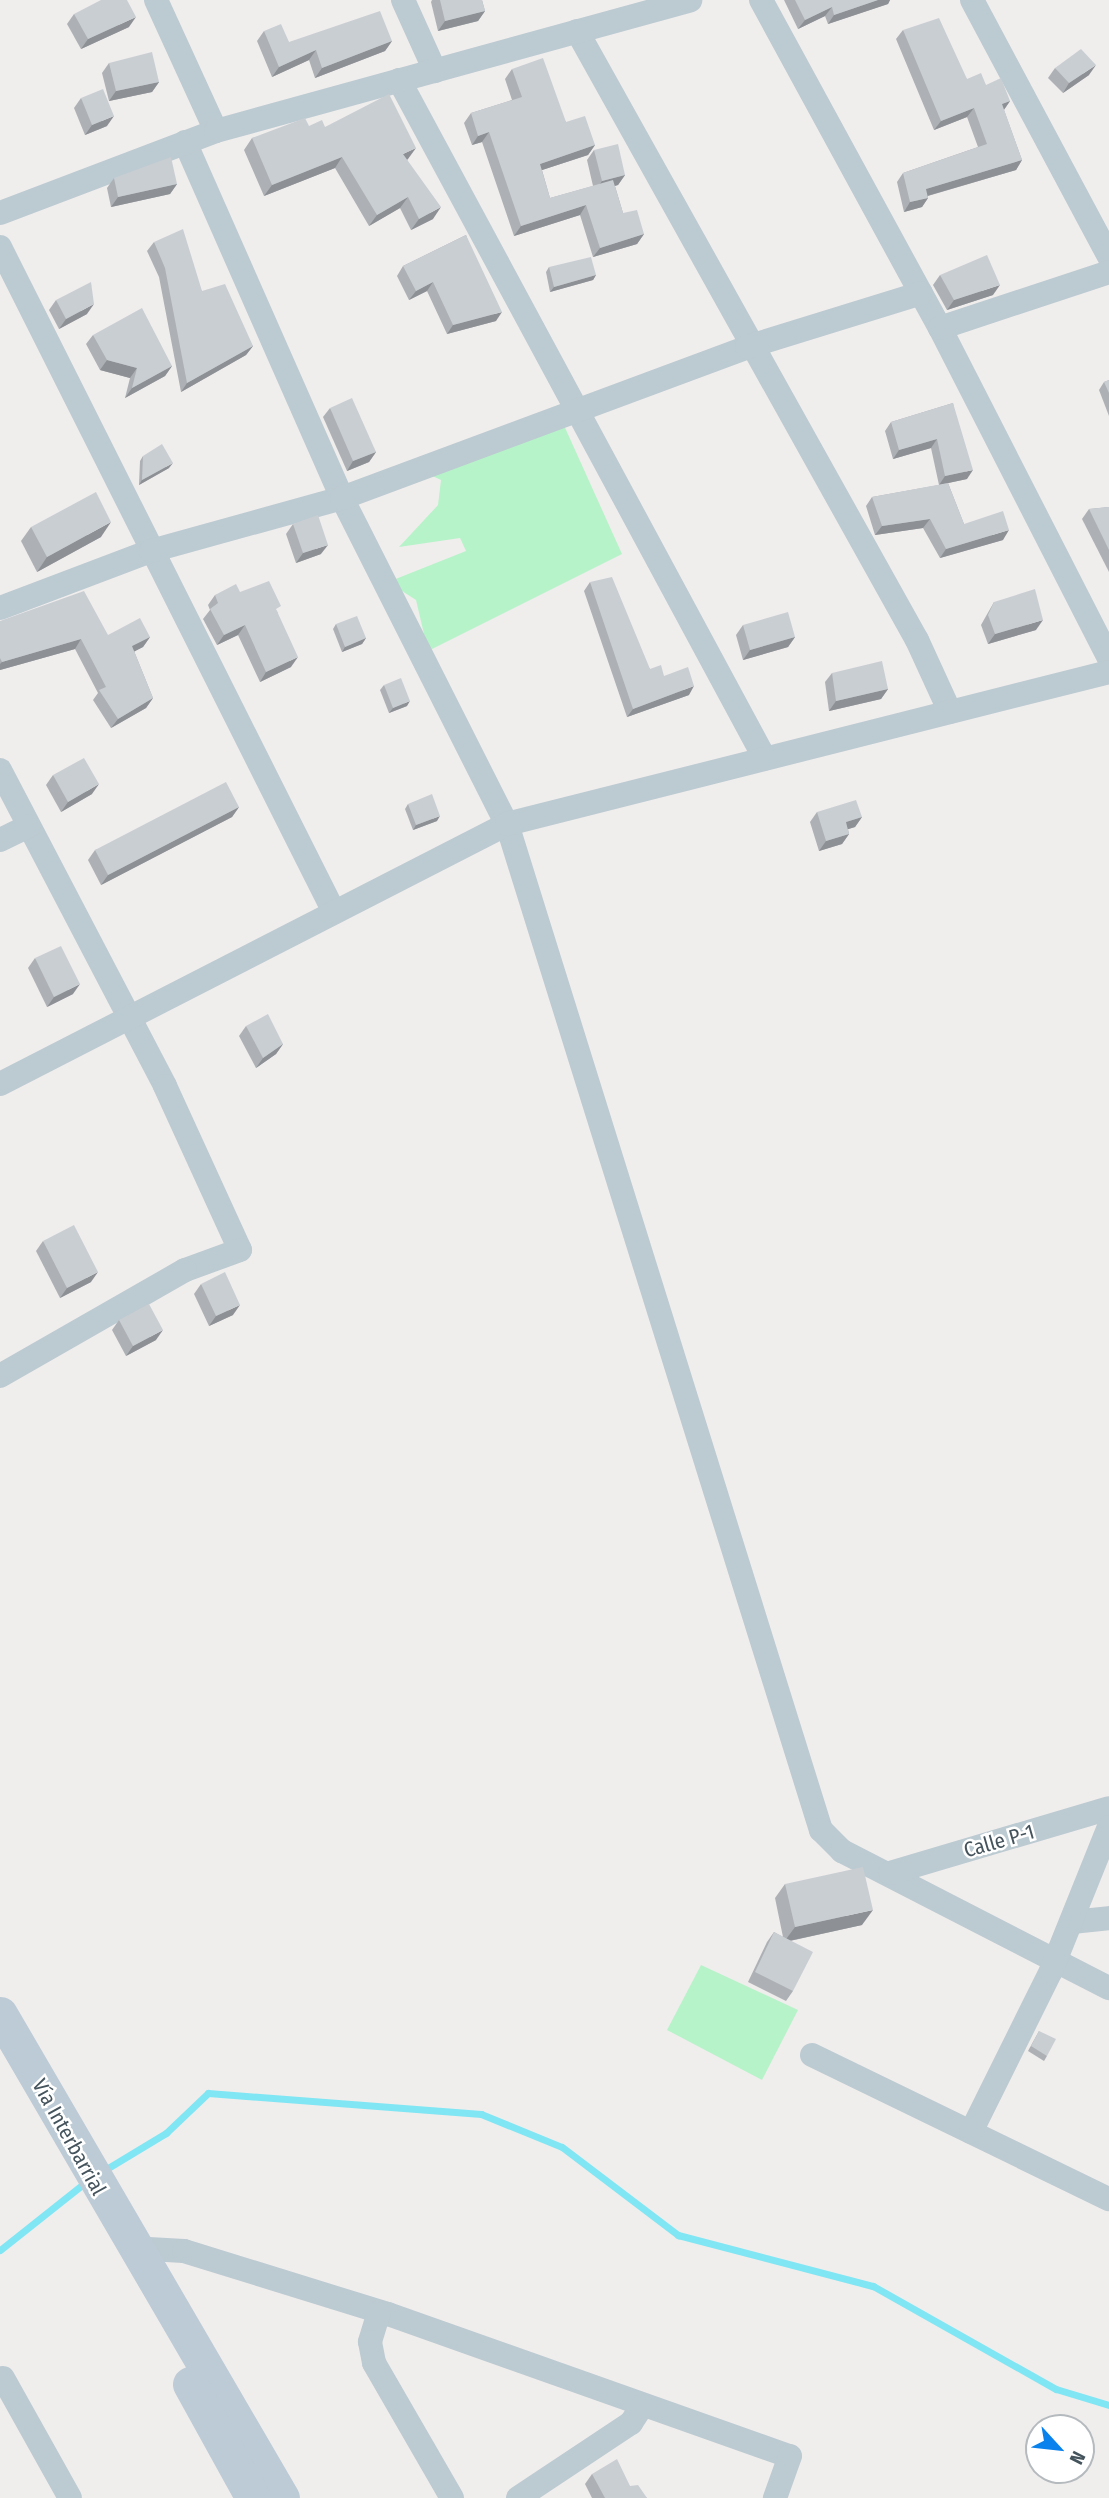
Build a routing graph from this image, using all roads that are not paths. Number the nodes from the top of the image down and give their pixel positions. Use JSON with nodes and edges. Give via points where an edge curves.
{"nodes":[{"id":1,"x":156,"y":0,"type":"edge"},
{"id":2,"x":402,"y":0,"type":"edge"},
{"id":3,"x":690,"y":0,"type":"edge"},
{"id":4,"x":761,"y":0,"type":"edge"},
{"id":5,"x":972,"y":0,"type":"edge"},
{"id":6,"x":612,"y":10,"type":"edge"},
{"id":7,"x":577,"y":31,"type":"junction"},
{"id":8,"x":435,"y":71,"type":"junction"},
{"id":9,"x":399,"y":80,"type":"junction"},
{"id":10,"x":216,"y":131,"type":"junction"},
{"id":11,"x":184,"y":142,"type":"junction"},
{"id":12,"x":0,"y":213,"type":"edge"},
{"id":13,"x":0,"y":247,"type":"edge"},
{"id":14,"x":1109,"y":257,"type":"edge"},
{"id":15,"x":1109,"y":272,"type":"edge"},
{"id":16,"x":921,"y":293,"type":"junction"},
{"id":17,"x":940,"y":328,"type":"junction"},
{"id":18,"x":747,"y":346,"type":"junction"},
{"id":19,"x":578,"y":409,"type":"junction"},
{"id":20,"x":342,"y":498,"type":"junction"},
{"id":21,"x":151,"y":551,"type":"junction"},
{"id":22,"x":0,"y":608,"type":"edge"},
{"id":23,"x":1109,"y":658,"type":"edge"},
{"id":24,"x":1109,"y":671,"type":"edge"},
{"id":25,"x":950,"y":712,"type":"junction"},
{"id":26,"x":765,"y":759,"type":"junction"},
{"id":27,"x":0,"y":770,"type":"edge"},
{"id":28,"x":507,"y":824,"type":"junction"},
{"id":29,"x":29,"y":826,"type":"junction"},
{"id":30,"x":0,"y":840,"type":"edge"},
{"id":31,"x":334,"y":912,"type":"junction"},
{"id":32,"x":128,"y":1017,"type":"junction"},
{"id":33,"x":0,"y":1084,"type":"edge"},
{"id":34,"x":0,"y":1376,"type":"edge"},
{"id":35,"x":1109,"y":1808,"type":"edge"},
{"id":36,"x":1109,"y":1827,"type":"edge"},
{"id":37,"x":890,"y":1873,"type":"junction"},
{"id":38,"x":1109,"y":1918,"type":"edge"},
{"id":39,"x":1072,"y":1922,"type":"junction"},
{"id":40,"x":1056,"y":1960,"type":"junction"},
{"id":41,"x":1109,"y":1988,"type":"edge"},
{"id":42,"x":0,"y":2014,"type":"edge"},
{"id":43,"x":812,"y":2055,"type":"dead end"},
{"id":44,"x":971,"y":2132,"type":"junction"},
{"id":45,"x":1109,"y":2199,"type":"edge"},
{"id":46,"x":131,"y":2247,"type":"junction"},
{"id":47,"x":379,"y":2312,"type":"junction"},
{"id":48,"x":3,"y":2378,"type":"dead end"},
{"id":49,"x":642,"y":2406,"type":"junction"},
{"id":50,"x":70,"y":2498,"type":"edge"},
{"id":51,"x":253,"y":2498,"type":"edge"},
{"id":52,"x":282,"y":2498,"type":"edge"},
{"id":53,"x":452,"y":2498,"type":"edge"},
{"id":54,"x":518,"y":2498,"type":"edge"},
{"id":55,"x":775,"y":2498,"type":"edge"}],
"edges":[{"from":1,"to":10,"type":"street"},
{"from":2,"to":8,"type":"street"},
{"from":3,"to":6,"type":"street"},
{"from":4,"to":16,"type":"street"},
{"from":5,"to":14,"type":"street"},
{"from":6,"to":7,"type":"street"},
{"from":7,"to":8,"type":"street"},
{"from":7,"to":18,"type":"street"},
{"from":8,"to":9,"type":"street"},
{"from":9,"to":10,"type":"street"},
{"from":9,"to":19,"type":"street"},
{"from":10,"to":11,"type":"street"},
{"from":11,"to":12,"type":"street"},
{"from":11,"to":20,"type":"street"},
{"from":13,"to":21,"type":"street"},
{"from":15,"to":17,"type":"street"},
{"from":16,"to":17,"type":"street"},
{"from":16,"to":18,"type":"street"},
{"from":17,"to":23,"type":"street"},
{"from":18,"to":19,"type":"street"},
{"from":18,"to":25,"type":"street","via":[[917,640]]},
{"from":19,"to":20,"type":"street"},
{"from":19,"to":26,"type":"street"},
{"from":20,"to":21,"type":"street"},
{"from":20,"to":28,"type":"street"},
{"from":21,"to":22,"type":"street"},
{"from":21,"to":31,"type":"street"},
{"from":24,"to":25,"type":"street"},
{"from":25,"to":26,"type":"street"},
{"from":26,"to":28,"type":"street"},
{"from":27,"to":29,"type":"street"},
{"from":28,"to":31,"type":"street"},
{"from":28,"to":37,"type":"street","via":[[821,1830],[842,1851]]},
{"from":29,"to":30,"type":"street"},
{"from":29,"to":32,"type":"street"},
{"from":31,"to":32,"type":"street"},
{"from":32,"to":33,"type":"street"},
{"from":32,"to":34,"type":"street","via":[[240,1250],[185,1270]]},
{"from":35,"to":37,"type":"street","name":"Calle P-1"},
{"from":36,"to":39,"type":"street"},
{"from":37,"to":40,"type":"street"},
{"from":38,"to":39,"type":"street"},
{"from":39,"to":40,"type":"street"},
{"from":40,"to":41,"type":"street"},
{"from":40,"to":44,"type":"street"},
{"from":42,"to":46,"type":"main road","name":"Vía Interbarrial"},
{"from":43,"to":44,"type":"street"},
{"from":44,"to":45,"type":"street"},
{"from":46,"to":47,"type":"street","via":[[184,2251]]},
{"from":46,"to":51,"type":"main road","name":"Vía Interbarrial","via":[[155,2321]]},
{"from":46,"to":52,"type":"main road","name":"Vía Interbarrial","via":[[174,2308]]},
{"from":47,"to":49,"type":"street"},
{"from":47,"to":53,"type":"street","via":[[370,2342],[374,2363]]},
{"from":48,"to":50,"type":"street"},
{"from":49,"to":54,"type":"street","via":[[631,2423]]},
{"from":49,"to":55,"type":"street","via":[[790,2456]]}]}
